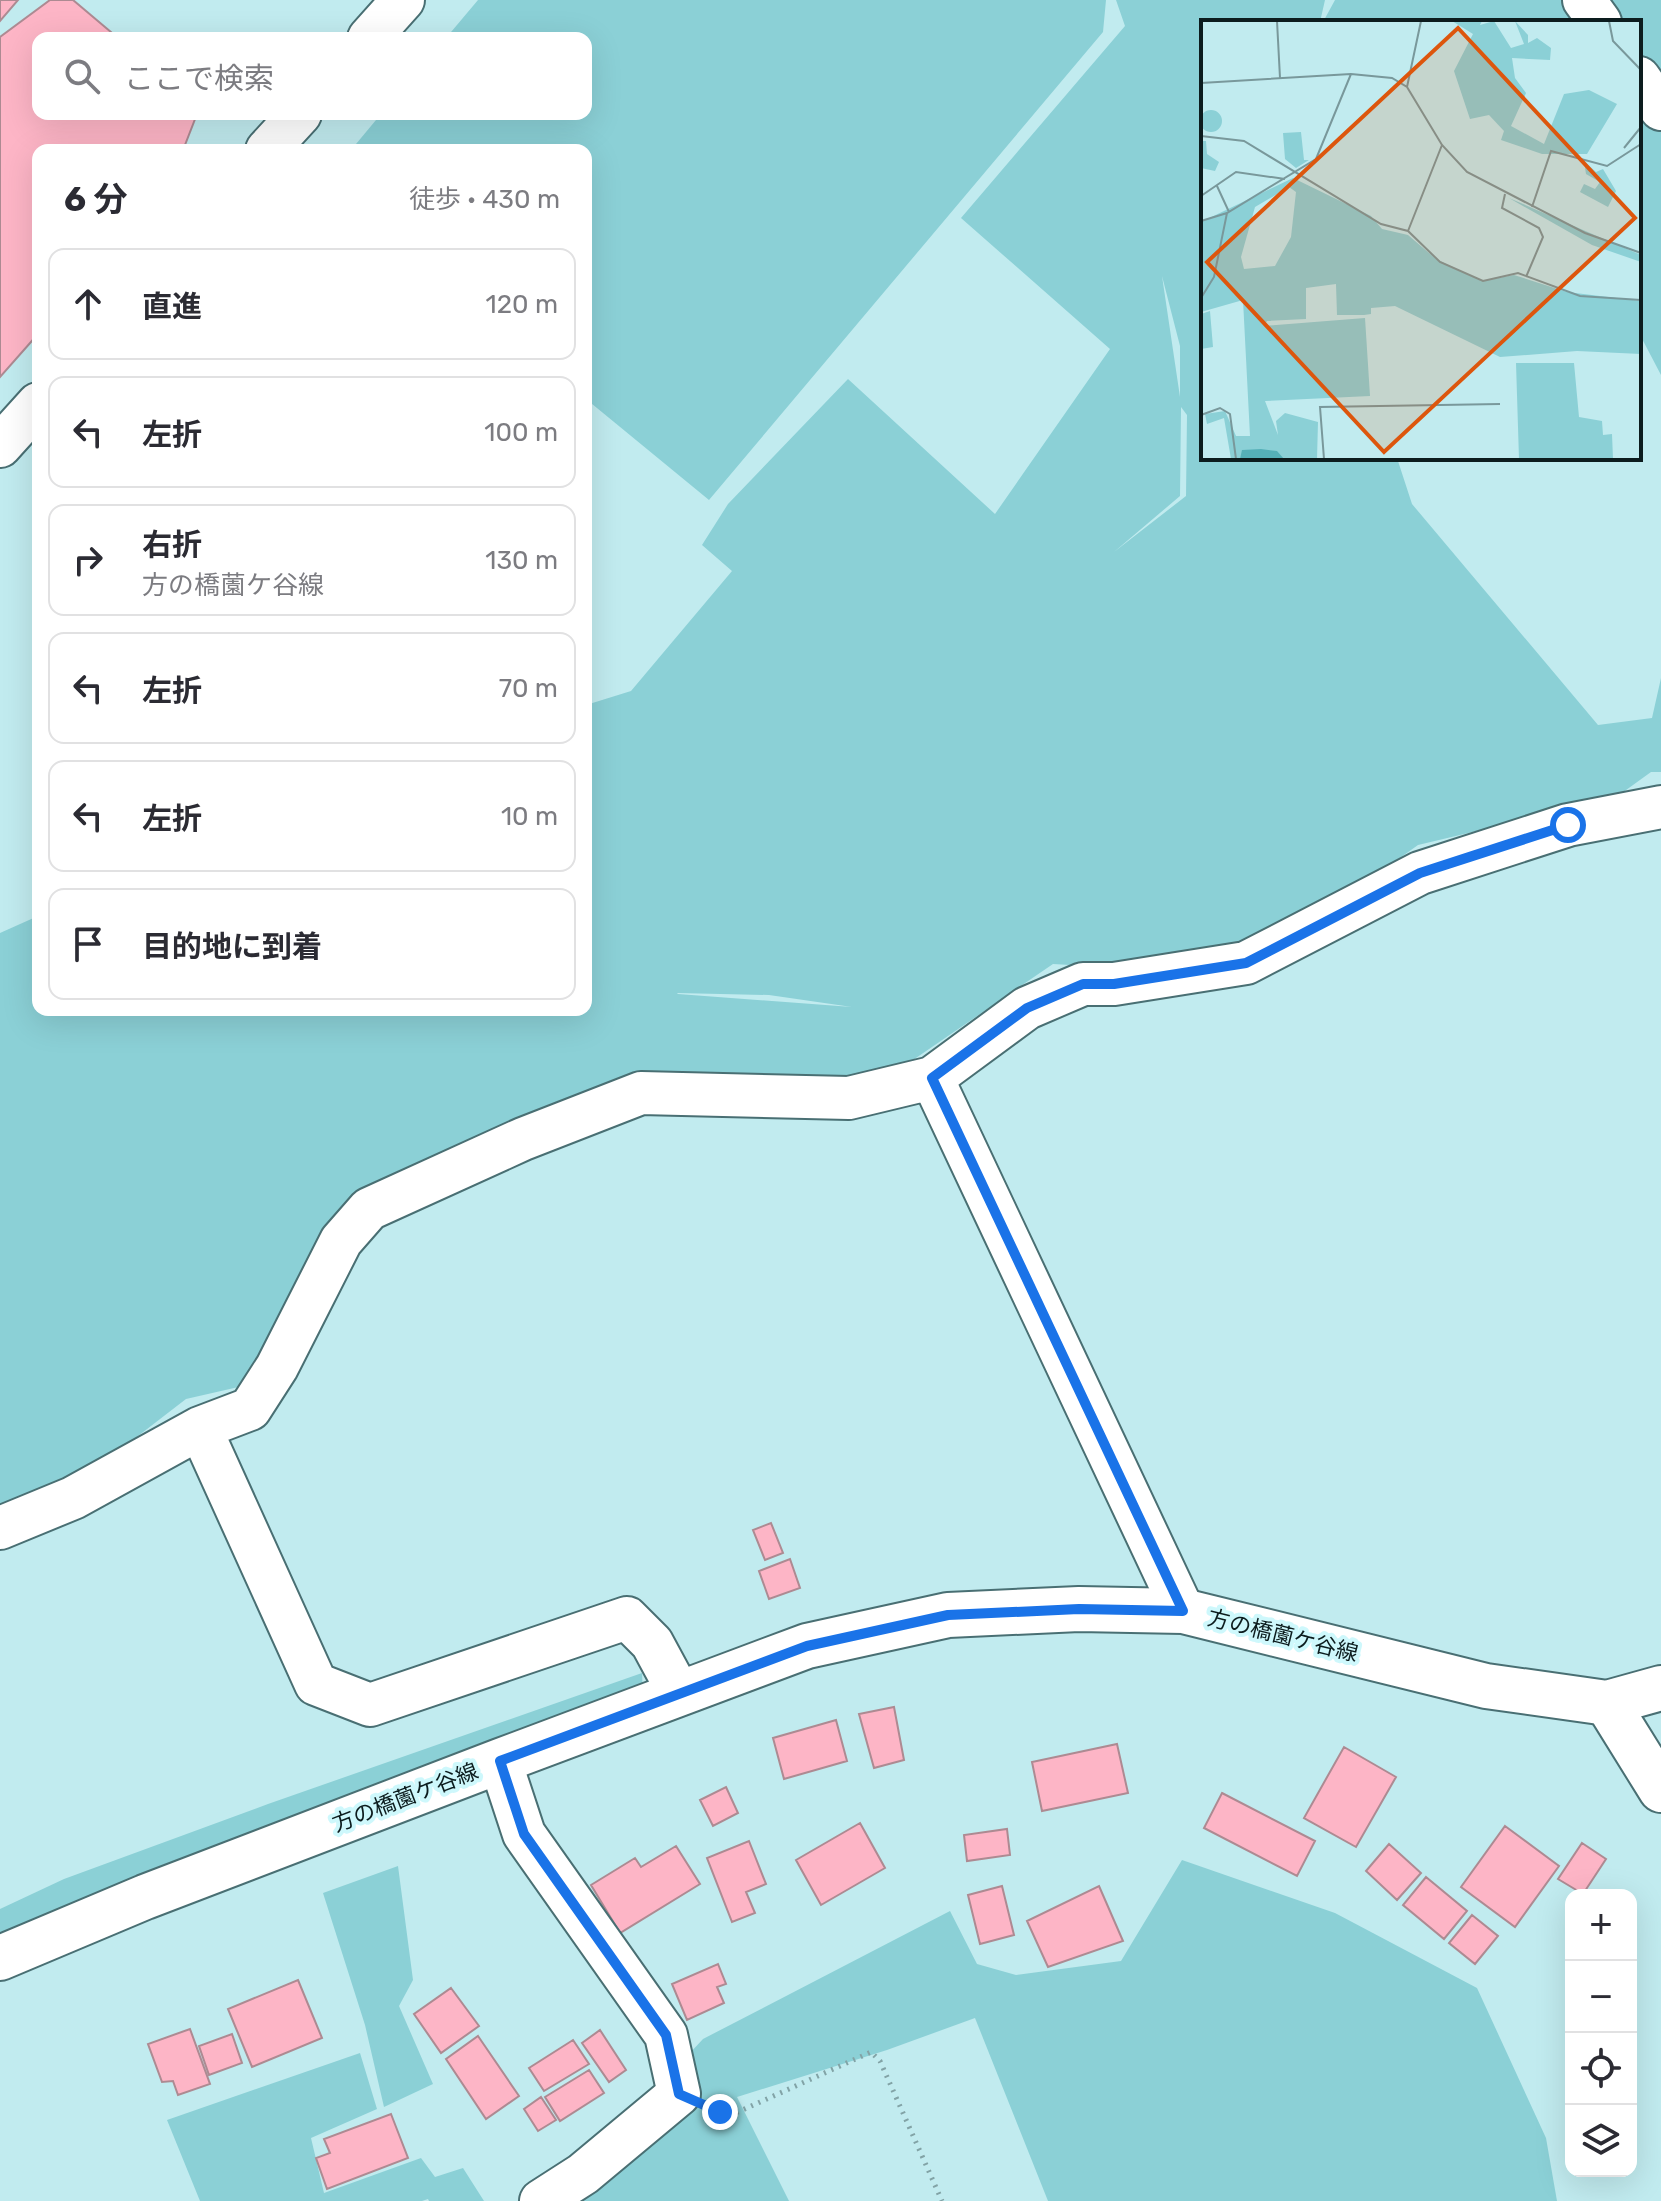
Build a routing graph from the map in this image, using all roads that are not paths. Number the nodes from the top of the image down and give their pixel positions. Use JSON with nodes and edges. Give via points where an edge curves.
{"nodes":[{"id":1,"x":403,"y":0,"type":"edge"},
{"id":2,"x":1584,"y":0,"type":"edge"},
{"id":3,"x":1599,"y":20,"type":"edge"},
{"id":4,"x":374,"y":32,"type":"edge"},
{"id":5,"x":1641,"y":81,"type":"edge"},
{"id":6,"x":1661,"y":109,"type":"edge"},
{"id":7,"x":294,"y":120,"type":"edge"},
{"id":8,"x":272,"y":144,"type":"edge"},
{"id":9,"x":32,"y":411,"type":"edge"},
{"id":10,"x":0,"y":446,"type":"edge"},
{"id":11,"x":1661,"y":807,"type":"edge"},
{"id":12,"x":932,"y":1078,"type":"junction"},
{"id":13,"x":200,"y":1428,"type":"junction"},
{"id":14,"x":0,"y":1528,"type":"edge"},
{"id":15,"x":1183,"y":1611,"type":"junction"},
{"id":16,"x":1661,"y":1688,"type":"edge"},
{"id":17,"x":679,"y":1693,"type":"junction"},
{"id":18,"x":1607,"y":1703,"type":"junction"},
{"id":19,"x":500,"y":1761,"type":"junction"},
{"id":20,"x":1661,"y":1790,"type":"edge"},
{"id":21,"x":0,"y":1958,"type":"edge"},
{"id":22,"x":541,"y":2201,"type":"edge"}],
"edges":[{"from":1,"to":4,"type":"street"},
{"from":2,"to":3,"type":"street"},
{"from":5,"to":6,"type":"street"},
{"from":7,"to":8,"type":"street"},
{"from":9,"to":10,"type":"street"},
{"from":11,"to":12,"type":"street","via":[[1568,825],[1420,873],[1246,963],[1083,984],[1027,1008]]},
{"from":12,"to":13,"type":"street","via":[[849,1098],[641,1093],[369,1209],[341,1241],[250,1409]]},
{"from":12,"to":15,"type":"street"},
{"from":13,"to":14,"type":"street","via":[[73,1498]]},
{"from":13,"to":17,"type":"street","via":[[316,1684],[370,1705],[627,1618],[652,1643]]},
{"from":15,"to":17,"type":"main road","name":"方の橋薗ケ谷線","via":[[948,1615],[807,1646]]},
{"from":15,"to":18,"type":"main road","name":"方の橋薗ケ谷線","via":[[1486,1686]]},
{"from":16,"to":18,"type":"main road","name":"方の橋薗ケ谷線"},
{"from":17,"to":19,"type":"main road","name":"方の橋薗ケ谷線"},
{"from":18,"to":20,"type":"main road"},
{"from":19,"to":21,"type":"main road","name":"方の橋薗ケ谷線"},
{"from":19,"to":22,"type":"street","via":[[524,1834],[666,2035],[679,2094],[583,2174]]}]}
